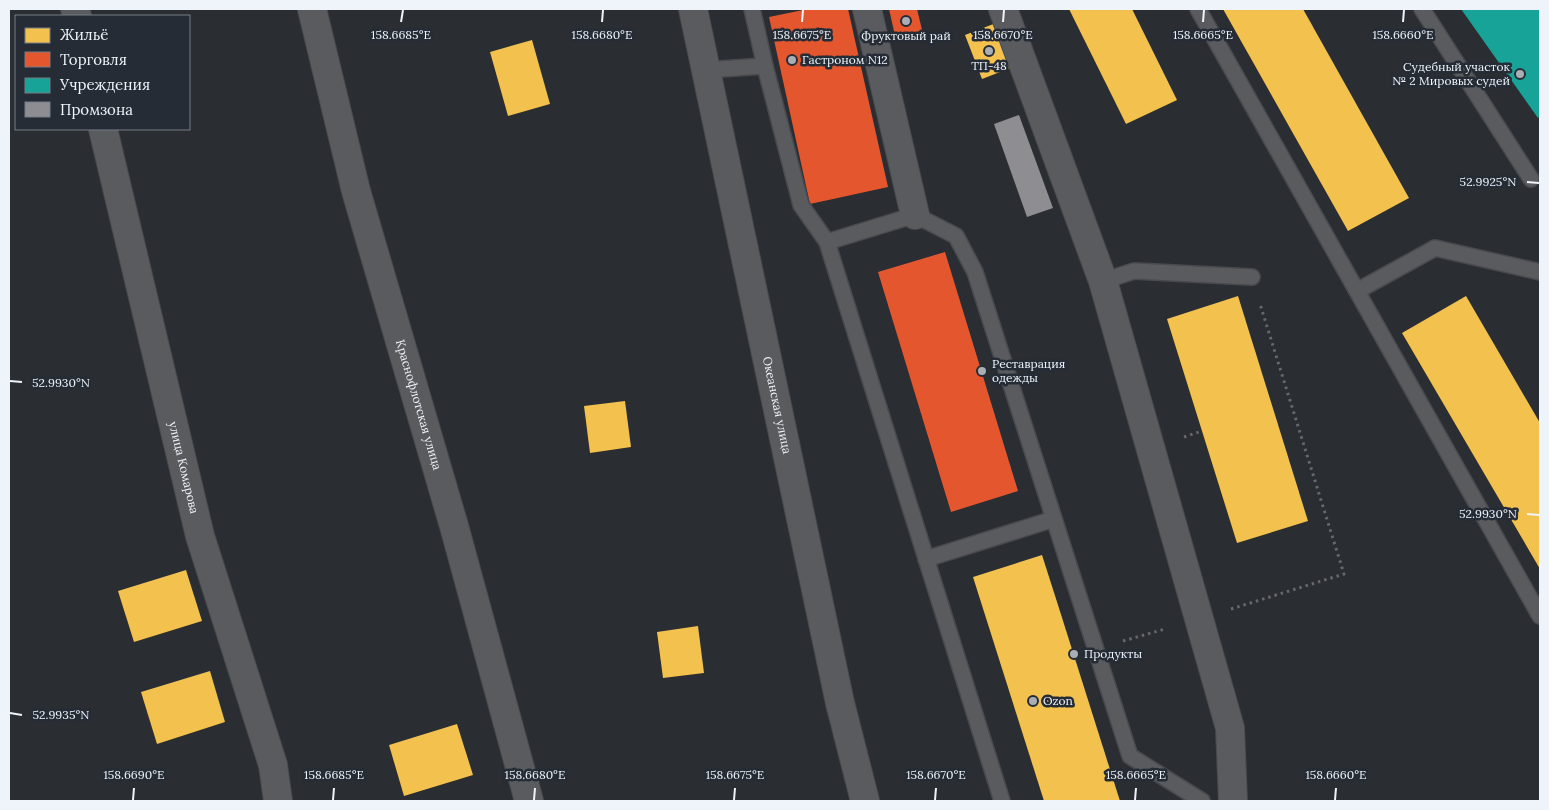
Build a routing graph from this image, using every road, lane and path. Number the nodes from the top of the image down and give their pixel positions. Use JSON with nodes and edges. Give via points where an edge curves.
{"nodes":[{"id":1,"x":312,"y":9,"type":"edge"},
{"id":2,"x":693,"y":9,"type":"edge"},
{"id":3,"x":752,"y":9,"type":"edge"},
{"id":4,"x":867,"y":9,"type":"edge"},
{"id":5,"x":1003,"y":9,"type":"edge"},
{"id":6,"x":1198,"y":9,"type":"edge"},
{"id":7,"x":1422,"y":9,"type":"edge"},
{"id":8,"x":766,"y":66,"type":"junction"},
{"id":9,"x":706,"y":70,"type":"junction"},
{"id":10,"x":104,"y":130,"type":"edge"},
{"id":11,"x":1531,"y":179,"type":"dead end"},
{"id":12,"x":915,"y":216,"type":"junction"},
{"id":13,"x":827,"y":242,"type":"junction"},
{"id":14,"x":1540,"y":272,"type":"edge"},
{"id":15,"x":1252,"y":278,"type":"joint"},
{"id":16,"x":1103,"y":281,"type":"junction"},
{"id":17,"x":1357,"y":291,"type":"junction"},
{"id":18,"x":1054,"y":519,"type":"junction"},
{"id":19,"x":926,"y":559,"type":"junction"},
{"id":20,"x":1540,"y":616,"type":"edge"},
{"id":21,"x":1199,"y":620,"type":"junction"},
{"id":22,"x":1096,"y":648,"type":"junction"},
{"id":23,"x":1181,"y":795,"type":"edge"},
{"id":24,"x":278,"y":801,"type":"edge"},
{"id":25,"x":529,"y":801,"type":"edge"},
{"id":26,"x":865,"y":801,"type":"edge"},
{"id":27,"x":1002,"y":801,"type":"edge"},
{"id":28,"x":1202,"y":801,"type":"edge"},
{"id":29,"x":1233,"y":801,"type":"edge"}],
"edges":[{"from":1,"to":25,"type":"street","name":"Краснофлотская улица","via":[[356,191],[454,526]]},
{"from":2,"to":9,"type":"street","name":"Океанская улица"},
{"from":3,"to":8,"type":"lane"},
{"from":4,"to":12,"type":"street"},
{"from":5,"to":16,"type":"street"},
{"from":6,"to":17,"type":"lane"},
{"from":7,"to":11,"type":"lane"},
{"from":8,"to":9,"type":"lane"},
{"from":8,"to":13,"type":"lane","via":[[801,205]]},
{"from":9,"to":26,"type":"street","name":"Океанская улица","via":[[840,703]]},
{"from":10,"to":24,"type":"street","name":"улица Комарова","via":[[200,536],[273,765]]},
{"from":12,"to":13,"type":"lane"},
{"from":12,"to":18,"type":"lane","via":[[956,236],[975,272]]},
{"from":13,"to":19,"type":"lane"},
{"from":14,"to":17,"type":"lane","via":[[1435,248]]},
{"from":15,"to":16,"type":"lane","via":[[1134,271]]},
{"from":15,"to":21,"type":"path","via":[[1344,574]]},
{"from":16,"to":21,"type":"street"},
{"from":17,"to":20,"type":"lane"},
{"from":18,"to":19,"type":"lane"},
{"from":18,"to":22,"type":"lane"},
{"from":19,"to":27,"type":"lane"},
{"from":21,"to":22,"type":"path"},
{"from":21,"to":29,"type":"street","via":[[1230,728]]},
{"from":22,"to":23,"type":"lane","via":[[1130,756]]},
{"from":23,"to":28,"type":"lane"}]}
